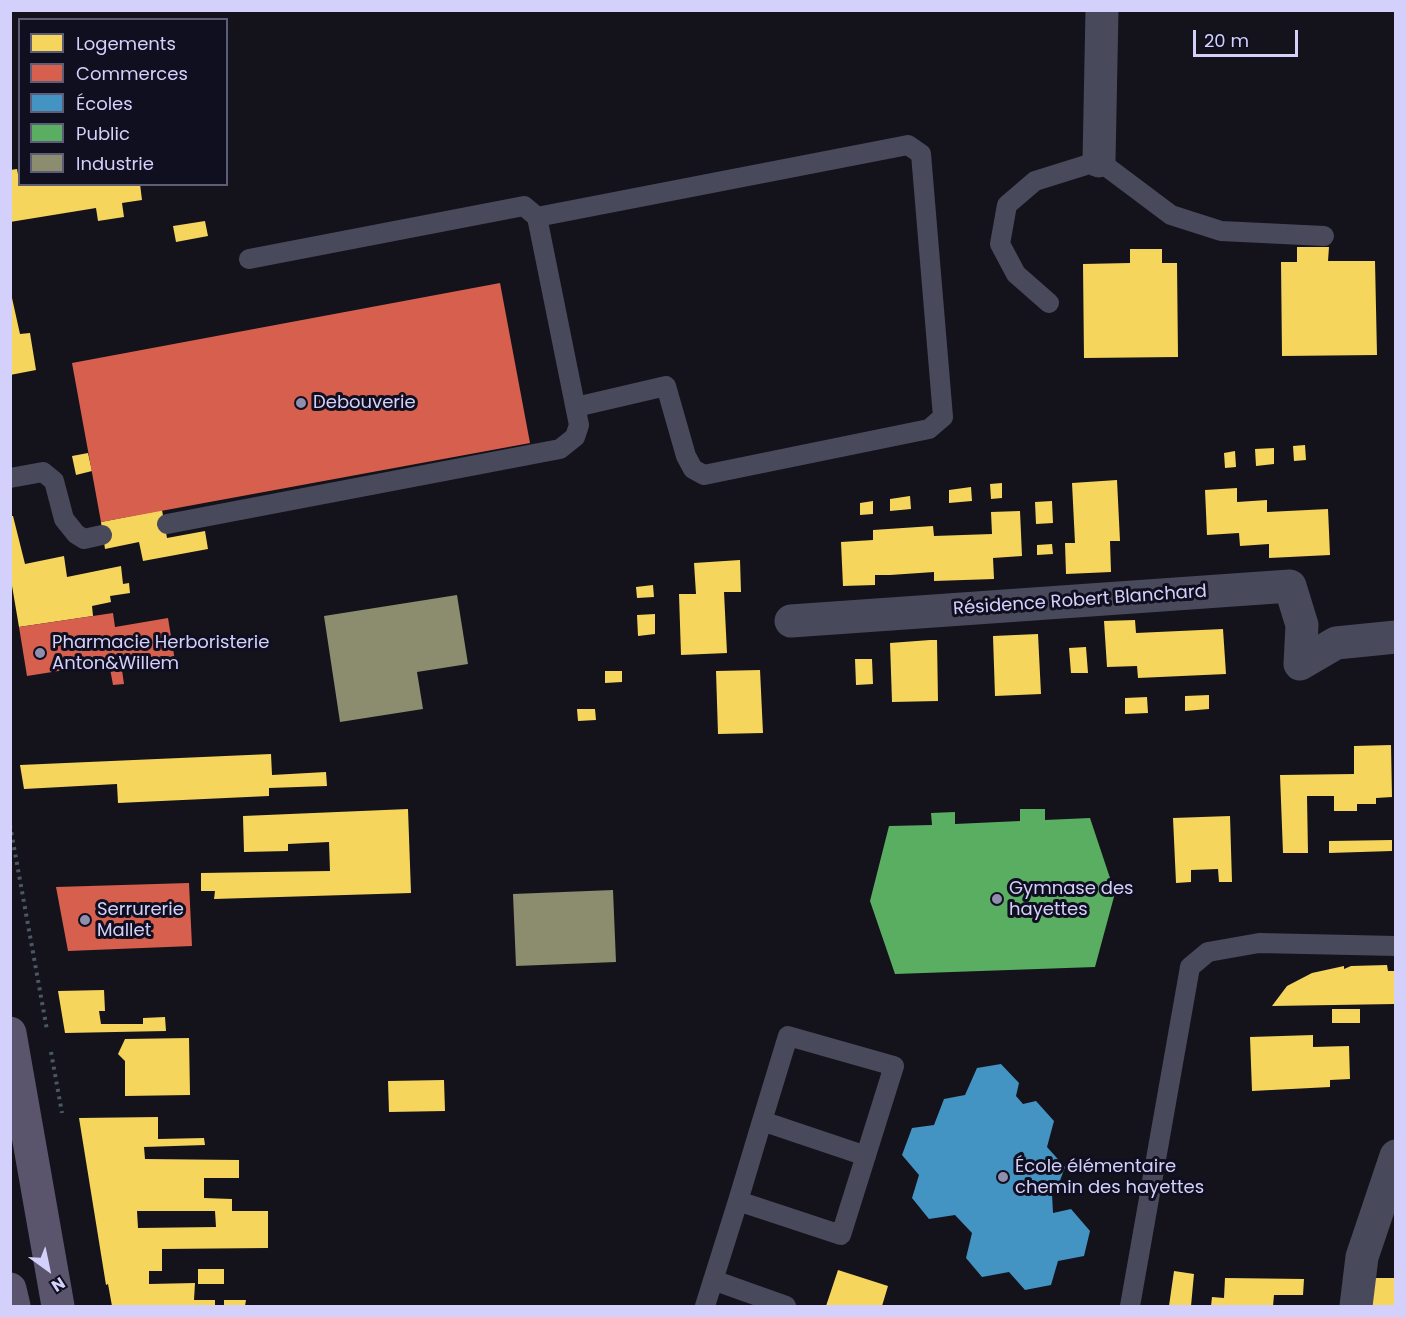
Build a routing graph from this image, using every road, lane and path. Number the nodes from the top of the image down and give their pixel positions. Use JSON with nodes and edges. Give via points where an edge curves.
{"nodes":[{"id":1,"x":1102,"y":10,"type":"edge"},
{"id":2,"x":1099,"y":161,"type":"junction"},
{"id":3,"x":537,"y":217,"type":"junction"},
{"id":4,"x":1324,"y":236,"type":"dead end"},
{"id":5,"x":249,"y":259,"type":"dead end"},
{"id":6,"x":1050,"y":303,"type":"dead end"},
{"id":7,"x":576,"y":407,"type":"junction"},
{"id":8,"x":10,"y":478,"type":"edge"},
{"id":9,"x":166,"y":524,"type":"dead end"},
{"id":10,"x":102,"y":535,"type":"dead end"},
{"id":11,"x":791,"y":621,"type":"dead end"},
{"id":12,"x":1395,"y":637,"type":"edge"},
{"id":13,"x":1395,"y":946,"type":"edge"},
{"id":14,"x":10,"y":1033,"type":"edge"},
{"id":15,"x":762,"y":1121,"type":"junction"},
{"id":16,"x":866,"y":1156,"type":"junction"},
{"id":17,"x":1395,"y":1156,"type":"edge"},
{"id":18,"x":738,"y":1201,"type":"junction"},
{"id":19,"x":713,"y":1280,"type":"junction"},
{"id":20,"x":10,"y":1288,"type":"edge"},
{"id":21,"x":14,"y":1306,"type":"edge"},
{"id":22,"x":58,"y":1306,"type":"edge"},
{"id":23,"x":705,"y":1306,"type":"edge"},
{"id":24,"x":786,"y":1306,"type":"edge"},
{"id":25,"x":1130,"y":1306,"type":"edge"},
{"id":26,"x":1356,"y":1306,"type":"edge"}],
"edges":[{"from":1,"to":2,"type":"street"},
{"from":2,"to":4,"type":"lane","via":[[1171,216],[1221,231]]},
{"from":2,"to":6,"type":"lane","via":[[1035,181],[1008,205],[1000,244],[1016,274]]},
{"from":3,"to":5,"type":"lane","via":[[524,206]]},
{"from":3,"to":7,"type":"lane"},
{"from":3,"to":7,"type":"lane","via":[[908,145],[921,154],[943,417],[930,429],[704,475],[693,469],[686,456],[666,386]]},
{"from":7,"to":9,"type":"lane","via":[[579,424],[575,437],[560,449]]},
{"from":8,"to":10,"type":"lane","via":[[43,472],[54,481],[64,519],[76,534],[84,539]]},
{"from":11,"to":12,"type":"street","name":"Résidence Robert Blanchard","via":[[1290,586],[1302,625],[1300,664],[1336,643]]},
{"from":13,"to":25,"type":"lane","via":[[1259,943],[1208,952],[1190,967]]},
{"from":14,"to":22,"type":"main road"},
{"from":15,"to":16,"type":"lane"},
{"from":15,"to":16,"type":"lane","via":[[788,1036],[894,1066]]},
{"from":15,"to":18,"type":"lane"},
{"from":16,"to":18,"type":"lane","via":[[842,1235]]},
{"from":17,"to":26,"type":"street","via":[[1362,1257]]},
{"from":18,"to":19,"type":"lane"},
{"from":19,"to":23,"type":"lane"},
{"from":19,"to":24,"type":"lane"},
{"from":20,"to":21,"type":"main road"}]}
